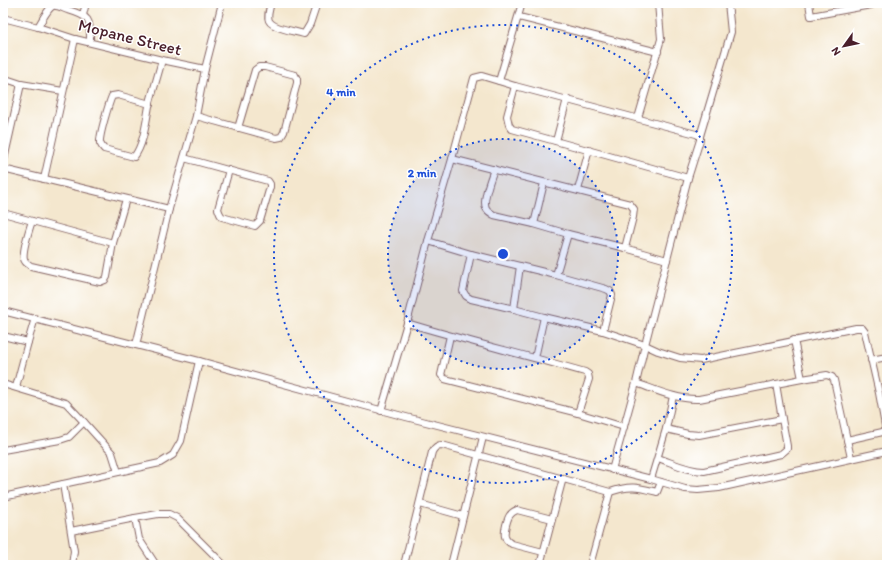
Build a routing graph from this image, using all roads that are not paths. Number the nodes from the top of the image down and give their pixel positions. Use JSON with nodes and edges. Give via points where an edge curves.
{"nodes":[{"id":1,"x":86,"y":3,"type":"edge"},
{"id":2,"x":222,"y":3,"type":"edge"},
{"id":3,"x":271,"y":3,"type":"edge"},
{"id":4,"x":317,"y":3,"type":"edge"},
{"id":5,"x":522,"y":3,"type":"edge"},
{"id":6,"x":658,"y":3,"type":"edge"},
{"id":7,"x":728,"y":3,"type":"edge"},
{"id":8,"x":809,"y":3,"type":"edge"},
{"id":9,"x":871,"y":3,"type":"edge"},
{"id":10,"x":83,"y":15,"type":"junction"},
{"id":11,"x":519,"y":17,"type":"junction"},
{"id":12,"x":3,"y":18,"type":"edge"},
{"id":13,"x":38,"y":27,"type":"junction"},
{"id":14,"x":75,"y":39,"type":"junction"},
{"id":15,"x":90,"y":42,"type":"junction"},
{"id":16,"x":658,"y":52,"type":"junction"},
{"id":17,"x":162,"y":60,"type":"junction"},
{"id":18,"x":205,"y":69,"type":"junction"},
{"id":19,"x":3,"y":78,"type":"edge"},
{"id":20,"x":499,"y":81,"type":"junction"},
{"id":21,"x":22,"y":84,"type":"junction"},
{"id":22,"x":515,"y":86,"type":"junction"},
{"id":23,"x":63,"y":91,"type":"junction"},
{"id":24,"x":567,"y":99,"type":"junction"},
{"id":25,"x":150,"y":104,"type":"junction"},
{"id":26,"x":196,"y":116,"type":"junction"},
{"id":27,"x":638,"y":118,"type":"junction"},
{"id":28,"x":238,"y":128,"type":"junction"},
{"id":29,"x":700,"y":136,"type":"junction"},
{"id":30,"x":556,"y":141,"type":"junction"},
{"id":31,"x":589,"y":150,"type":"junction"},
{"id":32,"x":184,"y":158,"type":"junction"},
{"id":33,"x":452,"y":159,"type":"junction"},
{"id":34,"x":3,"y":164,"type":"edge"},
{"id":35,"x":3,"y":169,"type":"edge"},
{"id":36,"x":494,"y":169,"type":"junction"},
{"id":37,"x":229,"y":170,"type":"junction"},
{"id":38,"x":44,"y":178,"type":"junction"},
{"id":39,"x":688,"y":178,"type":"junction"},
{"id":40,"x":544,"y":182,"type":"junction"},
{"id":41,"x":578,"y":190,"type":"junction"},
{"id":42,"x":126,"y":199,"type":"junction"},
{"id":43,"x":170,"y":209,"type":"junction"},
{"id":44,"x":3,"y":214,"type":"edge"},
{"id":45,"x":32,"y":221,"type":"junction"},
{"id":46,"x":534,"y":224,"type":"junction"},
{"id":47,"x":568,"y":234,"type":"junction"},
{"id":48,"x":428,"y":241,"type":"junction"},
{"id":49,"x":113,"y":243,"type":"junction"},
{"id":50,"x":625,"y":248,"type":"junction"},
{"id":51,"x":471,"y":254,"type":"junction"},
{"id":52,"x":667,"y":260,"type":"junction"},
{"id":53,"x":520,"y":266,"type":"junction"},
{"id":54,"x":556,"y":275,"type":"junction"},
{"id":55,"x":514,"y":309,"type":"junction"},
{"id":56,"x":3,"y":311,"type":"edge"},
{"id":57,"x":544,"y":317,"type":"junction"},
{"id":58,"x":35,"y":318,"type":"junction"},
{"id":59,"x":406,"y":324,"type":"junction"},
{"id":60,"x":604,"y":331,"type":"junction"},
{"id":61,"x":3,"y":336,"type":"edge"},
{"id":62,"x":450,"y":336,"type":"junction"},
{"id":63,"x":794,"y":340,"type":"junction"},
{"id":64,"x":28,"y":342,"type":"junction"},
{"id":65,"x":136,"y":345,"type":"junction"},
{"id":66,"x":645,"y":345,"type":"junction"},
{"id":67,"x":887,"y":357,"type":"edge"},
{"id":68,"x":535,"y":358,"type":"junction"},
{"id":69,"x":871,"y":360,"type":"junction"},
{"id":70,"x":199,"y":361,"type":"junction"},
{"id":71,"x":802,"y":379,"type":"junction"},
{"id":72,"x":636,"y":383,"type":"junction"},
{"id":73,"x":3,"y":384,"type":"edge"},
{"id":74,"x":776,"y":384,"type":"junction"},
{"id":75,"x":16,"y":387,"type":"junction"},
{"id":76,"x":887,"y":392,"type":"edge"},
{"id":77,"x":879,"y":393,"type":"junction"},
{"id":78,"x":673,"y":396,"type":"junction"},
{"id":79,"x":381,"y":411,"type":"junction"},
{"id":80,"x":578,"y":413,"type":"junction"},
{"id":81,"x":782,"y":419,"type":"junction"},
{"id":82,"x":84,"y":422,"type":"junction"},
{"id":83,"x":624,"y":427,"type":"junction"},
{"id":84,"x":666,"y":429,"type":"junction"},
{"id":85,"x":887,"y":431,"type":"edge"},
{"id":86,"x":483,"y":437,"type":"junction"},
{"id":87,"x":847,"y":440,"type":"junction"},
{"id":88,"x":3,"y":450,"type":"edge"},
{"id":89,"x":887,"y":451,"type":"edge"},
{"id":90,"x":478,"y":455,"type":"junction"},
{"id":91,"x":658,"y":458,"type":"junction"},
{"id":92,"x":851,"y":458,"type":"junction"},
{"id":93,"x":612,"y":470,"type":"junction"},
{"id":94,"x":118,"y":472,"type":"junction"},
{"id":95,"x":563,"y":478,"type":"junction"},
{"id":96,"x":651,"y":479,"type":"junction"},
{"id":97,"x":661,"y":482,"type":"junction"},
{"id":98,"x":64,"y":484,"type":"junction"},
{"id":99,"x":610,"y":492,"type":"junction"},
{"id":100,"x":3,"y":497,"type":"edge"},
{"id":101,"x":420,"y":504,"type":"junction"},
{"id":102,"x":463,"y":516,"type":"junction"},
{"id":103,"x":135,"y":518,"type":"junction"},
{"id":104,"x":552,"y":519,"type":"junction"},
{"id":105,"x":71,"y":531,"type":"junction"},
{"id":106,"x":543,"y":552,"type":"junction"},
{"id":107,"x":72,"y":565,"type":"edge"},
{"id":108,"x":155,"y":565,"type":"edge"},
{"id":109,"x":224,"y":565,"type":"edge"},
{"id":110,"x":404,"y":565,"type":"edge"},
{"id":111,"x":451,"y":565,"type":"edge"},
{"id":112,"x":540,"y":565,"type":"edge"},
{"id":113,"x":590,"y":565,"type":"edge"}],
"edges":[{"from":1,"to":10,"type":"street"},
{"from":2,"to":18,"type":"street"},
{"from":3,"to":4,"type":"street","via":[[268,14],[273,26],[304,34]]},
{"from":5,"to":11,"type":"street"},
{"from":6,"to":16,"type":"street","via":[[661,39]]},
{"from":7,"to":29,"type":"street","via":[[731,32]]},
{"from":8,"to":9,"type":"street","via":[[811,16]]},
{"from":10,"to":13,"type":"street","via":[[52,6]]},
{"from":10,"to":15,"type":"street","via":[[90,24]]},
{"from":11,"to":16,"type":"street"},
{"from":11,"to":20,"type":"street"},
{"from":12,"to":13,"type":"street","name":"Mopane Street"},
{"from":13,"to":14,"type":"street","name":"Mopane Street"},
{"from":14,"to":15,"type":"street","name":"Mopane Street"},
{"from":14,"to":23,"type":"street"},
{"from":15,"to":17,"type":"street","name":"Mopane Street"},
{"from":16,"to":27,"type":"street"},
{"from":17,"to":18,"type":"street","name":"Mopane Street"},
{"from":17,"to":25,"type":"street"},
{"from":18,"to":26,"type":"street"},
{"from":19,"to":21,"type":"street"},
{"from":20,"to":22,"type":"street"},
{"from":20,"to":33,"type":"street","via":[[482,76],[474,78]]},
{"from":21,"to":23,"type":"street"},
{"from":21,"to":34,"type":"street"},
{"from":22,"to":24,"type":"street"},
{"from":22,"to":30,"type":"street","via":[[507,116],[509,125],[512,129]]},
{"from":23,"to":38,"type":"street"},
{"from":24,"to":27,"type":"street"},
{"from":24,"to":30,"type":"street"},
{"from":25,"to":25,"type":"street","via":[[141,144],[134,157],[104,149],[100,143],[112,96]]},
{"from":26,"to":28,"type":"street"},
{"from":26,"to":32,"type":"street"},
{"from":27,"to":29,"type":"street"},
{"from":28,"to":28,"type":"street","via":[[276,138],[281,136],[297,83],[294,75],[265,67],[255,70]]},
{"from":29,"to":39,"type":"street"},
{"from":30,"to":31,"type":"street"},
{"from":31,"to":39,"type":"street"},
{"from":31,"to":41,"type":"street"},
{"from":32,"to":37,"type":"street"},
{"from":32,"to":43,"type":"street"},
{"from":33,"to":36,"type":"street"},
{"from":33,"to":48,"type":"street"},
{"from":35,"to":38,"type":"street"},
{"from":36,"to":40,"type":"street"},
{"from":36,"to":46,"type":"street","via":[[485,202],[486,208],[494,214]]},
{"from":37,"to":37,"type":"street","via":[[268,181],[270,184],[260,221],[255,226],[222,217],[220,214],[218,209]]},
{"from":38,"to":42,"type":"street"},
{"from":39,"to":52,"type":"street"},
{"from":40,"to":41,"type":"street"},
{"from":40,"to":46,"type":"street"},
{"from":41,"to":50,"type":"street","via":[[630,204],[634,209]]},
{"from":42,"to":43,"type":"street"},
{"from":42,"to":49,"type":"street"},
{"from":43,"to":65,"type":"street"},
{"from":44,"to":45,"type":"street"},
{"from":45,"to":49,"type":"street"},
{"from":45,"to":49,"type":"street","via":[[23,253],[24,260],[31,266],[100,282],[107,276]]},
{"from":46,"to":47,"type":"street"},
{"from":47,"to":50,"type":"street"},
{"from":47,"to":54,"type":"street"},
{"from":48,"to":51,"type":"street"},
{"from":48,"to":59,"type":"street"},
{"from":50,"to":52,"type":"street"},
{"from":51,"to":53,"type":"street"},
{"from":51,"to":55,"type":"street","via":[[463,291],[466,296]]},
{"from":52,"to":66,"type":"street"},
{"from":53,"to":54,"type":"street"},
{"from":53,"to":55,"type":"street"},
{"from":54,"to":60,"type":"street","via":[[610,292],[612,295]]},
{"from":55,"to":57,"type":"street"},
{"from":56,"to":58,"type":"street"},
{"from":57,"to":60,"type":"street"},
{"from":57,"to":68,"type":"street"},
{"from":58,"to":64,"type":"street"},
{"from":58,"to":65,"type":"street"},
{"from":59,"to":62,"type":"street"},
{"from":59,"to":79,"type":"street"},
{"from":60,"to":66,"type":"street"},
{"from":61,"to":64,"type":"street"},
{"from":62,"to":68,"type":"street"},
{"from":62,"to":80,"type":"street","via":[[441,375],[445,380]]},
{"from":63,"to":66,"type":"street","via":[[701,360],[680,358]]},
{"from":63,"to":69,"type":"street","via":[[862,328]]},
{"from":63,"to":71,"type":"street"},
{"from":64,"to":75,"type":"street"},
{"from":65,"to":70,"type":"street"},
{"from":66,"to":72,"type":"street"},
{"from":67,"to":69,"type":"street"},
{"from":68,"to":80,"type":"street","via":[[588,374],[589,379]]},
{"from":69,"to":77,"type":"street"},
{"from":70,"to":79,"type":"street"},
{"from":70,"to":94,"type":"street","via":[[181,441],[173,455],[160,463]]},
{"from":71,"to":74,"type":"street"},
{"from":71,"to":87,"type":"street","via":[[827,375],[832,377]]},
{"from":72,"to":78,"type":"street"},
{"from":72,"to":83,"type":"street"},
{"from":73,"to":75,"type":"street"},
{"from":74,"to":78,"type":"street","via":[[699,400]]},
{"from":74,"to":81,"type":"street"},
{"from":75,"to":82,"type":"street","via":[[66,403]]},
{"from":76,"to":77,"type":"street"},
{"from":77,"to":85,"type":"street"},
{"from":78,"to":84,"type":"street"},
{"from":79,"to":86,"type":"street"},
{"from":80,"to":83,"type":"street"},
{"from":81,"to":84,"type":"street","via":[[699,435]]},
{"from":81,"to":91,"type":"street","via":[[787,449],[781,454],[704,471],[688,469]]},
{"from":82,"to":88,"type":"street","via":[[68,437],[60,440]]},
{"from":82,"to":94,"type":"street","via":[[112,453]]},
{"from":83,"to":93,"type":"street"},
{"from":84,"to":91,"type":"street"},
{"from":85,"to":87,"type":"street"},
{"from":86,"to":90,"type":"street"},
{"from":86,"to":93,"type":"street"},
{"from":87,"to":92,"type":"street"},
{"from":89,"to":92,"type":"street"},
{"from":90,"to":95,"type":"street"},
{"from":90,"to":101,"type":"street","via":[[442,445],[436,447],[432,452]]},
{"from":90,"to":102,"type":"street"},
{"from":91,"to":96,"type":"street"},
{"from":92,"to":97,"type":"street","via":[[719,488],[686,489]]},
{"from":93,"to":96,"type":"street"},
{"from":94,"to":98,"type":"street"},
{"from":95,"to":99,"type":"street"},
{"from":95,"to":104,"type":"street"},
{"from":96,"to":97,"type":"street"},
{"from":97,"to":99,"type":"street","via":[[657,492],[637,487]]},
{"from":98,"to":100,"type":"street"},
{"from":98,"to":105,"type":"street"},
{"from":99,"to":113,"type":"street"},
{"from":101,"to":102,"type":"street"},
{"from":101,"to":110,"type":"street"},
{"from":102,"to":111,"type":"street"},
{"from":103,"to":105,"type":"street"},
{"from":103,"to":108,"type":"street","via":[[139,539]]},
{"from":103,"to":109,"type":"street","via":[[169,514],[177,518]]},
{"from":104,"to":106,"type":"street"},
{"from":104,"to":106,"type":"street","via":[[516,510],[509,514],[504,535],[508,542]]},
{"from":105,"to":107,"type":"street","via":[[74,550]]},
{"from":106,"to":112,"type":"street"}]}
